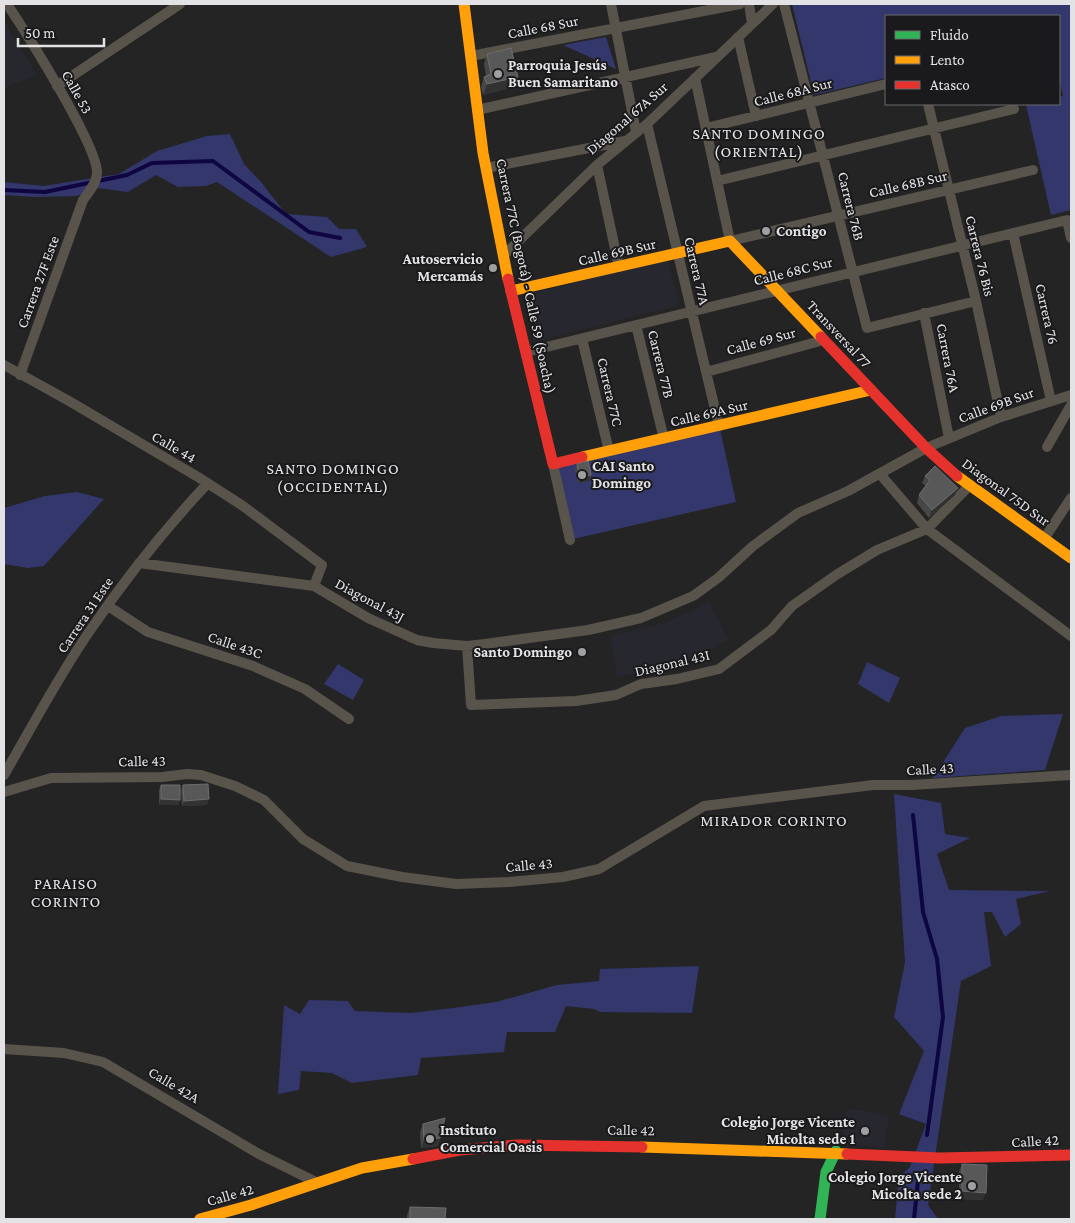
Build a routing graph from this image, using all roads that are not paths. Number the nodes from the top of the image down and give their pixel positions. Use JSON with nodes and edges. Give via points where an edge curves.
{"nodes":[{"id":1,"x":6,"y":4,"type":"edge"},
{"id":2,"x":180,"y":4,"type":"edge"},
{"id":3,"x":464,"y":4,"type":"edge"},
{"id":4,"x":611,"y":4,"type":"edge"},
{"id":5,"x":740,"y":4,"type":"edge"},
{"id":6,"x":749,"y":4,"type":"edge"},
{"id":7,"x":773,"y":4,"type":"edge"},
{"id":8,"x":784,"y":4,"type":"edge"},
{"id":9,"x":752,"y":23,"type":"junction"},
{"id":10,"x":616,"y":28,"type":"junction"},
{"id":11,"x":738,"y":37,"type":"junction"},
{"id":12,"x":470,"y":56,"type":"junction"},
{"id":13,"x":716,"y":57,"type":"junction"},
{"id":14,"x":626,"y":78,"type":"junction"},
{"id":15,"x":695,"y":78,"type":"junction"},
{"id":16,"x":885,"y":84,"type":"edge"},
{"id":17,"x":56,"y":86,"type":"junction"},
{"id":18,"x":809,"y":103,"type":"junction"},
{"id":19,"x":928,"y":105,"type":"edge"},
{"id":20,"x":1014,"y":109,"type":"dead end"},
{"id":21,"x":477,"y":110,"type":"junction"},
{"id":22,"x":756,"y":116,"type":"junction"},
{"id":23,"x":647,"y":124,"type":"junction"},
{"id":24,"x":706,"y":128,"type":"junction"},
{"id":25,"x":934,"y":129,"type":"junction"},
{"id":26,"x":636,"y":132,"type":"junction"},
{"id":27,"x":626,"y":141,"type":"junction"},
{"id":28,"x":823,"y":156,"type":"junction"},
{"id":29,"x":597,"y":165,"type":"junction"},
{"id":30,"x":486,"y":168,"type":"junction"},
{"id":31,"x":1033,"y":170,"type":"dead end"},
{"id":32,"x":98,"y":173,"type":"joint"},
{"id":33,"x":717,"y":181,"type":"junction"},
{"id":34,"x":949,"y":190,"type":"junction"},
{"id":35,"x":838,"y":216,"type":"junction"},
{"id":36,"x":1013,"y":233,"type":"junction"},
{"id":37,"x":1071,"y":238,"type":"edge"},
{"id":38,"x":730,"y":241,"type":"junction"},
{"id":39,"x":962,"y":246,"type":"junction"},
{"id":40,"x":677,"y":253,"type":"junction"},
{"id":41,"x":503,"y":256,"type":"junction"},
{"id":42,"x":619,"y":267,"type":"junction"},
{"id":43,"x":852,"y":272,"type":"junction"},
{"id":44,"x":511,"y":291,"type":"junction"},
{"id":45,"x":777,"y":291,"type":"junction"},
{"id":46,"x":976,"y":301,"type":"junction"},
{"id":47,"x":691,"y":312,"type":"junction"},
{"id":48,"x":924,"y":313,"type":"junction"},
{"id":49,"x":636,"y":325,"type":"junction"},
{"id":50,"x":582,"y":338,"type":"junction"},
{"id":51,"x":824,"y":340,"type":"junction"},
{"id":52,"x":526,"y":352,"type":"junction"},
{"id":53,"x":4,"y":365,"type":"edge"},
{"id":54,"x":706,"y":372,"type":"junction"},
{"id":55,"x":20,"y":375,"type":"junction"},
{"id":56,"x":871,"y":390,"type":"junction"},
{"id":57,"x":1071,"y":395,"type":"edge"},
{"id":58,"x":1051,"y":401,"type":"junction"},
{"id":59,"x":1071,"y":405,"type":"edge"},
{"id":60,"x":1001,"y":417,"type":"junction"},
{"id":61,"x":719,"y":426,"type":"junction"},
{"id":62,"x":949,"y":438,"type":"junction"},
{"id":63,"x":664,"y":439,"type":"junction"},
{"id":64,"x":1047,"y":446,"type":"dead end"},
{"id":65,"x":926,"y":448,"type":"junction"},
{"id":66,"x":609,"y":452,"type":"junction"},
{"id":67,"x":553,"y":464,"type":"junction"},
{"id":68,"x":880,"y":474,"type":"junction"},
{"id":69,"x":208,"y":484,"type":"junction"},
{"id":70,"x":969,"y":486,"type":"junction"},
{"id":71,"x":1071,"y":498,"type":"edge"},
{"id":72,"x":927,"y":529,"type":"junction"},
{"id":73,"x":1044,"y":538,"type":"junction"},
{"id":74,"x":570,"y":540,"type":"dead end"},
{"id":75,"x":1071,"y":558,"type":"edge"},
{"id":76,"x":140,"y":563,"type":"junction"},
{"id":77,"x":314,"y":586,"type":"junction"},
{"id":78,"x":108,"y":606,"type":"junction"},
{"id":79,"x":588,"y":630,"type":"joint"},
{"id":80,"x":1071,"y":636,"type":"edge"},
{"id":81,"x":467,"y":646,"type":"junction"},
{"id":82,"x":349,"y":718,"type":"dead end"},
{"id":83,"x":4,"y":775,"type":"edge"},
{"id":84,"x":1071,"y":775,"type":"edge"},
{"id":85,"x":4,"y":792,"type":"edge"},
{"id":86,"x":4,"y":1049,"type":"edge"},
{"id":87,"x":836,"y":1152,"type":"junction"},
{"id":88,"x":1071,"y":1154,"type":"edge"},
{"id":89,"x":318,"y":1183,"type":"junction"},
{"id":90,"x":200,"y":1219,"type":"edge"},
{"id":91,"x":820,"y":1219,"type":"edge"}],
"edges":[{"from":1,"to":17,"type":"street","name":"Calle 53"},
{"from":2,"to":17,"type":"street"},
{"from":3,"to":12,"type":"street","name":"Carrera 77C (Bogotá) - Calle 59 (Soacha)"},
{"from":4,"to":10,"type":"street"},
{"from":5,"to":10,"type":"street","name":"Calle 68 Sur"},
{"from":6,"to":9,"type":"street"},
{"from":7,"to":9,"type":"street","name":"Diagonal 67A Sur"},
{"from":8,"to":18,"type":"street","name":"Carrera 76B"},
{"from":9,"to":11,"type":"street","name":"Diagonal 67A Sur"},
{"from":10,"to":12,"type":"street","name":"Calle 68 Sur"},
{"from":10,"to":14,"type":"street"},
{"from":11,"to":13,"type":"street","name":"Diagonal 67A Sur"},
{"from":11,"to":22,"type":"street"},
{"from":12,"to":21,"type":"street","name":"Carrera 77C (Bogotá) - Calle 59 (Soacha)"},
{"from":13,"to":14,"type":"street"},
{"from":13,"to":15,"type":"street","name":"Diagonal 67A Sur"},
{"from":14,"to":21,"type":"street"},
{"from":14,"to":26,"type":"street"},
{"from":15,"to":23,"type":"street","name":"Diagonal 67A Sur"},
{"from":15,"to":24,"type":"street"},
{"from":16,"to":18,"type":"street","name":"Calle 68A Sur"},
{"from":17,"to":32,"type":"street","name":"Calle 53","via":[[92,149]]},
{"from":18,"to":22,"type":"street","name":"Calle 68A Sur"},
{"from":18,"to":28,"type":"street","name":"Carrera 76B"},
{"from":19,"to":25,"type":"street","name":"Carrera 76 Bis"},
{"from":20,"to":25,"type":"street"},
{"from":21,"to":30,"type":"street","name":"Carrera 77C (Bogotá) - Calle 59 (Soacha)"},
{"from":22,"to":24,"type":"street","name":"Calle 68A Sur"},
{"from":23,"to":26,"type":"street","name":"Diagonal 67A Sur"},
{"from":23,"to":40,"type":"street","name":"Carrera 77A"},
{"from":24,"to":33,"type":"street"},
{"from":25,"to":28,"type":"street"},
{"from":25,"to":34,"type":"street","name":"Carrera 76 Bis"},
{"from":26,"to":27,"type":"street","name":"Diagonal 67A Sur"},
{"from":27,"to":29,"type":"street","name":"Diagonal 67A Sur"},
{"from":27,"to":30,"type":"street"},
{"from":28,"to":33,"type":"street"},
{"from":28,"to":35,"type":"street","name":"Carrera 76B"},
{"from":29,"to":41,"type":"street","name":"Diagonal 67A Sur"},
{"from":29,"to":42,"type":"street"},
{"from":30,"to":41,"type":"street","name":"Carrera 77C (Bogotá) - Calle 59 (Soacha)"},
{"from":31,"to":34,"type":"street","name":"Calle 68B Sur"},
{"from":32,"to":55,"type":"street","name":"Carrera 27F Este","via":[[83,200]]},
{"from":33,"to":38,"type":"street"},
{"from":34,"to":35,"type":"street","name":"Calle 68B Sur"},
{"from":34,"to":39,"type":"street","name":"Carrera 76 Bis"},
{"from":35,"to":38,"type":"street","name":"Calle 68B Sur"},
{"from":35,"to":43,"type":"street","name":"Carrera 76B"},
{"from":36,"to":37,"type":"street","name":"Calle 68C Sur","via":[[1067,220]]},
{"from":36,"to":39,"type":"street","name":"Calle 68C Sur"},
{"from":36,"to":58,"type":"street","name":"Carrera 76"},
{"from":38,"to":40,"type":"street","name":"Calle 69B Sur"},
{"from":38,"to":45,"type":"street","name":"Transversal 77"},
{"from":39,"to":43,"type":"street","name":"Calle 68C Sur"},
{"from":39,"to":46,"type":"street","name":"Carrera 76 Bis"},
{"from":40,"to":42,"type":"street","name":"Calle 69B Sur"},
{"from":40,"to":47,"type":"street","name":"Carrera 77A"},
{"from":41,"to":44,"type":"street","name":"Carrera 77C (Bogotá) - Calle 59 (Soacha)"},
{"from":42,"to":44,"type":"street","name":"Calle 69B Sur"},
{"from":43,"to":45,"type":"street","name":"Calle 68C Sur"},
{"from":43,"to":48,"type":"street","name":"Carrera 76B","via":[[867,328]]},
{"from":44,"to":52,"type":"street","name":"Carrera 77C (Bogotá) - Calle 59 (Soacha)"},
{"from":45,"to":47,"type":"street","name":"Calle 68C Sur"},
{"from":45,"to":51,"type":"street","name":"Transversal 77"},
{"from":46,"to":48,"type":"street"},
{"from":46,"to":60,"type":"street","name":"Carrera 76 Bis"},
{"from":47,"to":49,"type":"street","name":"Calle 68C Sur"},
{"from":47,"to":54,"type":"street","name":"Carrera 77A"},
{"from":48,"to":62,"type":"street","name":"Carrera 76A"},
{"from":49,"to":50,"type":"street","name":"Calle 68C Sur"},
{"from":49,"to":63,"type":"street","name":"Carrera 77B"},
{"from":50,"to":52,"type":"street","name":"Calle 68C Sur"},
{"from":50,"to":66,"type":"street","name":"Carrera 77C"},
{"from":51,"to":54,"type":"street","name":"Calle 69 Sur"},
{"from":51,"to":56,"type":"street","name":"Transversal 77"},
{"from":52,"to":67,"type":"street","name":"Carrera 77C (Bogotá) - Calle 59 (Soacha)"},
{"from":53,"to":55,"type":"street","name":"Calle 44"},
{"from":54,"to":61,"type":"street","name":"Carrera 77A"},
{"from":55,"to":69,"type":"street","name":"Calle 44","via":[[69,400]]},
{"from":56,"to":61,"type":"street","name":"Calle 69A Sur"},
{"from":56,"to":65,"type":"street","name":"Transversal 77"},
{"from":57,"to":58,"type":"street","name":"Calle 69B Sur"},
{"from":58,"to":60,"type":"street","name":"Calle 69B Sur"},
{"from":59,"to":64,"type":"street"},
{"from":60,"to":62,"type":"street","name":"Calle 69B Sur"},
{"from":61,"to":63,"type":"street","name":"Calle 69A Sur"},
{"from":62,"to":65,"type":"street","name":"Calle 69B Sur"},
{"from":63,"to":66,"type":"street","name":"Calle 69A Sur"},
{"from":65,"to":68,"type":"street","name":"Calle 69B Sur"},
{"from":65,"to":70,"type":"street","name":"Diagonal 75D Sur"},
{"from":66,"to":67,"type":"street","name":"Calle 69A Sur"},
{"from":67,"to":74,"type":"street"},
{"from":68,"to":72,"type":"street"},
{"from":68,"to":79,"type":"street","name":"Calle 69B Sur","via":[[784,522],[693,596],[641,618]]},
{"from":69,"to":76,"type":"street","name":"Carrera 31 Este","via":[[167,527]]},
{"from":69,"to":77,"type":"street","name":"Calle 44","via":[[322,564]]},
{"from":70,"to":72,"type":"street"},
{"from":70,"to":73,"type":"street","name":"Diagonal 75D Sur"},
{"from":71,"to":73,"type":"street"},
{"from":72,"to":80,"type":"street"},
{"from":72,"to":81,"type":"street","name":"Diagonal 43I","via":[[877,550],[836,575],[792,606],[771,630],[719,669],[576,701],[471,704]]},
{"from":73,"to":75,"type":"street","name":"Diagonal 75D Sur"},
{"from":76,"to":77,"type":"street","name":"Diagonal 43J"},
{"from":76,"to":78,"type":"street","name":"Carrera 31 Este"},
{"from":77,"to":81,"type":"street","name":"Diagonal 43J","via":[[368,618],[417,640]]},
{"from":78,"to":82,"type":"street","name":"Calle 43C","via":[[148,632],[253,666],[304,689]]},
{"from":78,"to":83,"type":"street","name":"Carrera 31 Este","via":[[89,632]]},
{"from":79,"to":81,"type":"street","name":"Diagonal 43J"},
{"from":84,"to":85,"type":"street","name":"Calle 43","via":[[873,785],[704,806],[599,869],[563,877],[456,884],[347,866],[303,839],[264,800],[236,786],[201,775],[51,778]]},
{"from":86,"to":89,"type":"street","name":"Calle 42A","via":[[64,1053],[103,1062],[259,1154]]},
{"from":87,"to":88,"type":"street","name":"Calle 42","via":[[940,1158]]},
{"from":87,"to":89,"type":"street","name":"Calle 42","via":[[517,1145],[410,1158],[362,1168]]},
{"from":87,"to":91,"type":"street","via":[[826,1172]]},
{"from":89,"to":90,"type":"street","name":"Calle 42"}]}
